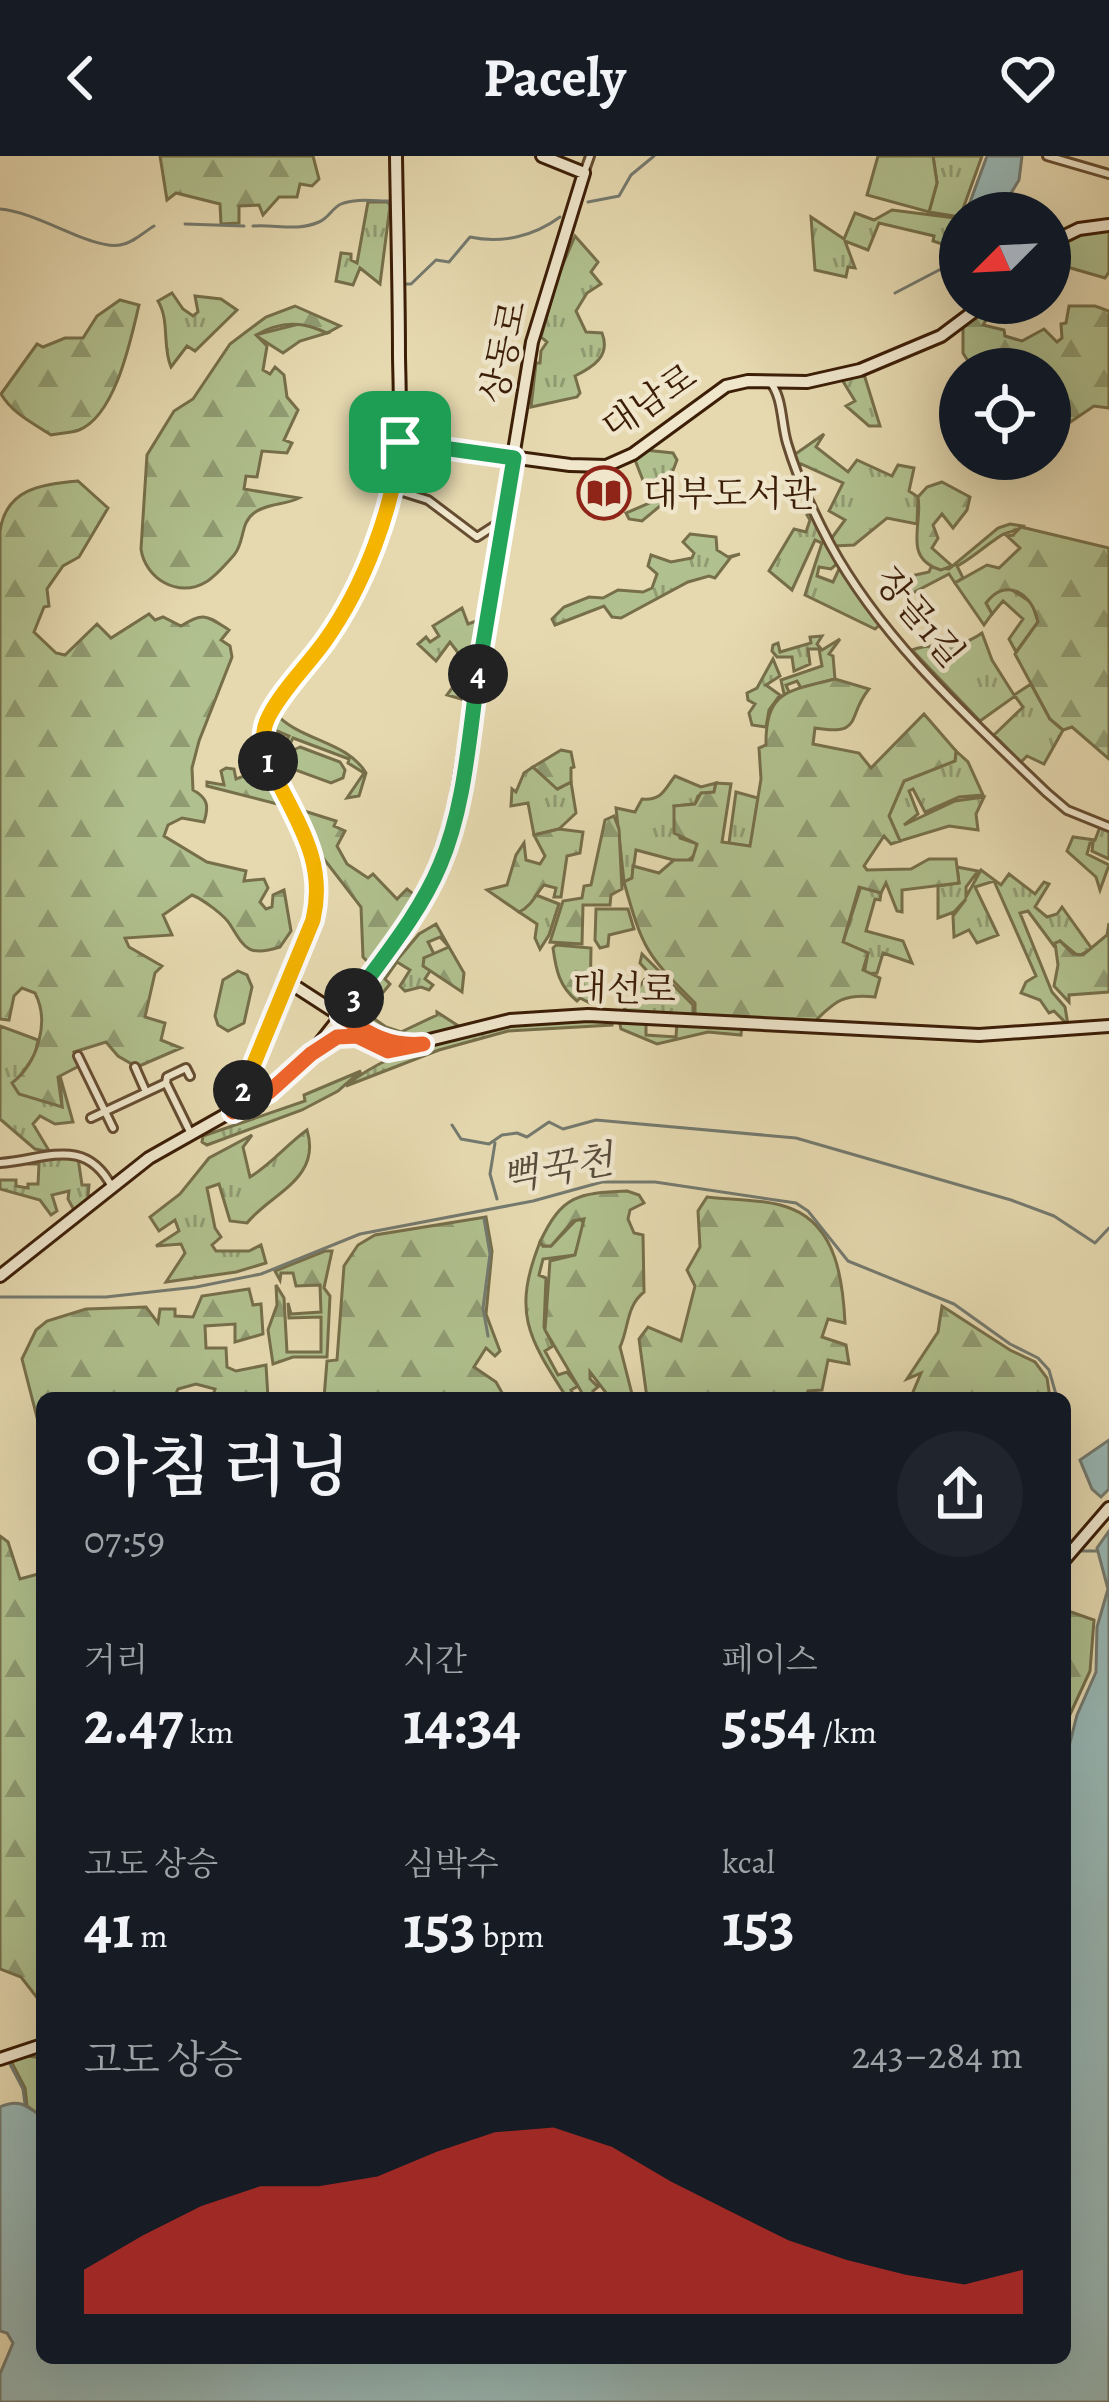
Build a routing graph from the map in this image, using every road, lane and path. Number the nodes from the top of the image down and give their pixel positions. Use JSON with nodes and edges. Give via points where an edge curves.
{"nodes":[{"id":1,"x":396,"y":156,"type":"edge"},
{"id":2,"x":542,"y":156,"type":"edge"},
{"id":3,"x":590,"y":156,"type":"edge"},
{"id":4,"x":1045,"y":156,"type":"edge"},
{"id":5,"x":1103,"y":156,"type":"edge"},
{"id":6,"x":1069,"y":163,"type":"junction"},
{"id":7,"x":1040,"y":168,"type":"dead end"},
{"id":8,"x":1098,"y":171,"type":"junction"},
{"id":9,"x":584,"y":172,"type":"junction"},
{"id":10,"x":1109,"y":174,"type":"edge"},
{"id":11,"x":1066,"y":176,"type":"dead end"},
{"id":12,"x":1109,"y":224,"type":"edge"},
{"id":13,"x":1071,"y":233,"type":"edge"},
{"id":14,"x":961,"y":324,"type":"edge"},
{"id":15,"x":770,"y":382,"type":"junction"},
{"id":16,"x":789,"y":383,"type":"junction"},
{"id":17,"x":779,"y":399,"type":"junction"},
{"id":18,"x":400,"y":442,"type":"junction"},
{"id":19,"x":514,"y":458,"type":"junction"},
{"id":20,"x":393,"y":489,"type":"junction"},
{"id":21,"x":502,"y":526,"type":"junction"},
{"id":22,"x":1109,"y":827,"type":"edge"},
{"id":23,"x":286,"y":981,"type":"junction"},
{"id":24,"x":341,"y":1016,"type":"junction"},
{"id":25,"x":1109,"y":1027,"type":"edge"},
{"id":26,"x":423,"y":1044,"type":"junction"},
{"id":27,"x":311,"y":1054,"type":"junction"},
{"id":28,"x":78,"y":1056,"type":"dead end"},
{"id":29,"x":135,"y":1066,"type":"dead end"},
{"id":30,"x":190,"y":1076,"type":"dead end"},
{"id":31,"x":166,"y":1083,"type":"junction"},
{"id":32,"x":245,"y":1084,"type":"junction"},
{"id":33,"x":146,"y":1092,"type":"junction"},
{"id":34,"x":261,"y":1097,"type":"junction"},
{"id":35,"x":105,"y":1112,"type":"junction"},
{"id":36,"x":233,"y":1112,"type":"junction"},
{"id":37,"x":91,"y":1118,"type":"dead end"},
{"id":38,"x":113,"y":1128,"type":"dead end"},
{"id":39,"x":191,"y":1134,"type":"junction"},
{"id":40,"x":0,"y":1163,"type":"edge"},
{"id":41,"x":112,"y":1186,"type":"junction"},
{"id":42,"x":0,"y":1276,"type":"edge"},
{"id":43,"x":1109,"y":1508,"type":"edge"},
{"id":44,"x":1071,"y":1552,"type":"edge"},
{"id":45,"x":36,"y":2047,"type":"edge"},
{"id":46,"x":0,"y":2060,"type":"edge"}],
"edges":[{"from":1,"to":18,"type":"street"},
{"from":2,"to":9,"type":"street"},
{"from":3,"to":9,"type":"street"},
{"from":4,"to":6,"type":"street"},
{"from":4,"to":7,"type":"street"},
{"from":5,"to":8,"type":"street"},
{"from":6,"to":8,"type":"street"},
{"from":6,"to":11,"type":"street"},
{"from":8,"to":10,"type":"street"},
{"from":9,"to":19,"type":"street","name":"상동로","via":[[532,342]]},
{"from":12,"to":13,"type":"street"},
{"from":14,"to":16,"type":"street","name":"대남로","via":[[836,377]]},
{"from":15,"to":16,"type":"street","name":"대남로"},
{"from":15,"to":17,"type":"street","name":"장골1길"},
{"from":15,"to":19,"type":"street","name":"대남로","via":[[717,390],[613,464]]},
{"from":16,"to":17,"type":"street"},
{"from":17,"to":22,"type":"street","name":"장골1길","via":[[789,451],[821,526],[889,630],[1062,806]]},
{"from":18,"to":19,"type":"street","name":"대남로"},
{"from":18,"to":20,"type":"street"},
{"from":19,"to":21,"type":"street","name":"상동로"},
{"from":20,"to":21,"type":"street","via":[[422,496],[477,537]]},
{"from":20,"to":23,"type":"street","via":[[333,628],[264,729],[269,764],[317,870],[313,920]]},
{"from":21,"to":24,"type":"street","name":"상동로","via":[[450,838],[425,895]]},
{"from":23,"to":24,"type":"street","name":"대선로"},
{"from":23,"to":32,"type":"street"},
{"from":24,"to":26,"type":"street","name":"대선로","via":[[386,1042]]},
{"from":24,"to":27,"type":"street"},
{"from":25,"to":26,"type":"street","name":"대선로","via":[[968,1035],[588,1015],[510,1020]]},
{"from":26,"to":27,"type":"street","via":[[388,1051],[345,1035]]},
{"from":27,"to":34,"type":"street"},
{"from":28,"to":35,"type":"street"},
{"from":29,"to":33,"type":"street"},
{"from":30,"to":31,"type":"street","via":[[186,1068]]},
{"from":31,"to":33,"type":"street"},
{"from":31,"to":39,"type":"street"},
{"from":32,"to":34,"type":"street"},
{"from":32,"to":36,"type":"street"},
{"from":33,"to":35,"type":"street"},
{"from":34,"to":36,"type":"street"},
{"from":35,"to":37,"type":"street"},
{"from":35,"to":38,"type":"street"},
{"from":36,"to":39,"type":"street"},
{"from":39,"to":41,"type":"street"},
{"from":40,"to":41,"type":"street","via":[[74,1155],[99,1165]]},
{"from":41,"to":42,"type":"street"},
{"from":43,"to":44,"type":"street"},
{"from":45,"to":46,"type":"street"}]}
